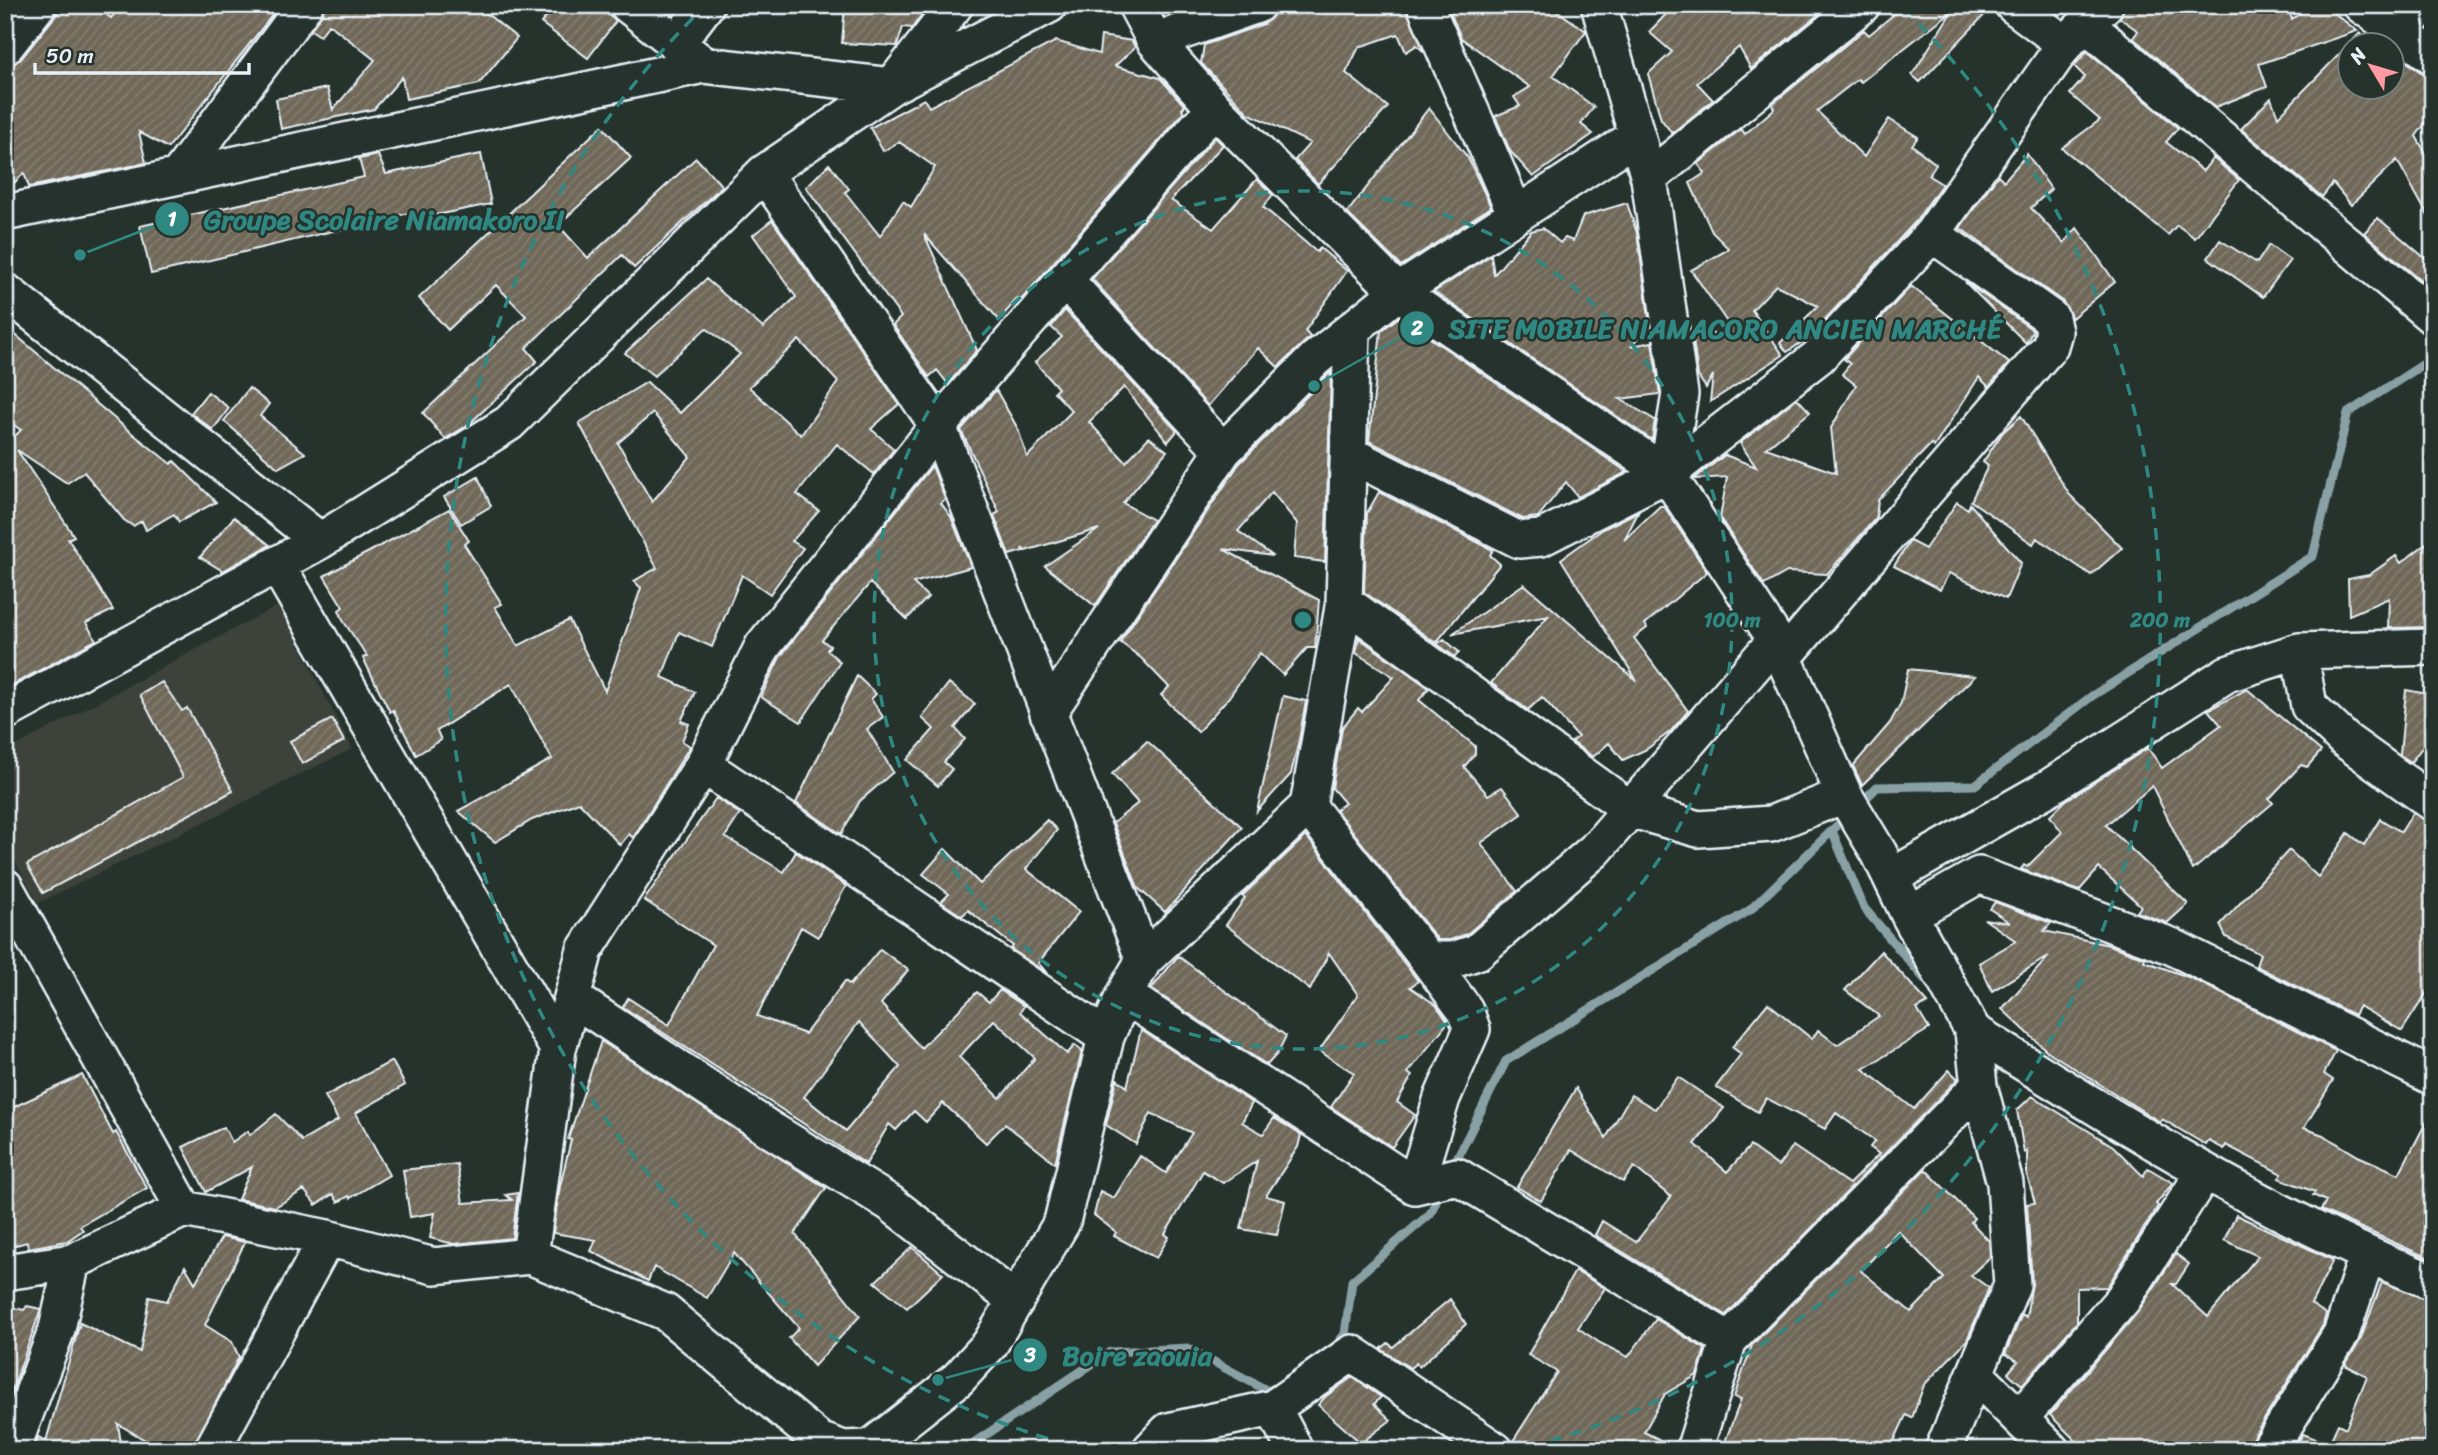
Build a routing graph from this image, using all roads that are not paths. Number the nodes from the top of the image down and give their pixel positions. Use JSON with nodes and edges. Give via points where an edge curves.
{"nodes":[{"id":1,"x":38,"y":5,"type":"edge"},
{"id":2,"x":305,"y":5,"type":"edge"},
{"id":3,"x":628,"y":5,"type":"edge"},
{"id":4,"x":706,"y":5,"type":"edge"},
{"id":5,"x":955,"y":5,"type":"edge"},
{"id":6,"x":1049,"y":5,"type":"edge"},
{"id":7,"x":1136,"y":5,"type":"edge"},
{"id":8,"x":1257,"y":5,"type":"edge"},
{"id":9,"x":1425,"y":5,"type":"edge"},
{"id":10,"x":1599,"y":5,"type":"edge"},
{"id":11,"x":1862,"y":5,"type":"edge"},
{"id":12,"x":2013,"y":5,"type":"edge"},
{"id":13,"x":2361,"y":5,"type":"edge"},
{"id":14,"x":2421,"y":5,"type":"edge"},
{"id":15,"x":2086,"y":25,"type":"edge"},
{"id":16,"x":2399,"y":32,"type":"edge"},
{"id":17,"x":2403,"y":32,"type":"edge"},
{"id":18,"x":2406,"y":37,"type":"edge"},
{"id":19,"x":1154,"y":41,"type":"junction"},
{"id":20,"x":677,"y":43,"type":"junction"},
{"id":21,"x":5,"y":47,"type":"edge"},
{"id":22,"x":2433,"y":55,"type":"edge"},
{"id":23,"x":704,"y":65,"type":"junction"},
{"id":24,"x":892,"y":86,"type":"junction"},
{"id":25,"x":1214,"y":108,"type":"junction"},
{"id":26,"x":1636,"y":136,"type":"junction"},
{"id":27,"x":180,"y":173,"type":"junction"},
{"id":28,"x":764,"y":173,"type":"junction"},
{"id":29,"x":1649,"y":178,"type":"junction"},
{"id":30,"x":5,"y":213,"type":"edge"},
{"id":31,"x":1516,"y":215,"type":"junction"},
{"id":32,"x":1932,"y":234,"type":"junction"},
{"id":33,"x":1065,"y":280,"type":"junction"},
{"id":34,"x":5,"y":291,"type":"edge"},
{"id":35,"x":1398,"y":292,"type":"junction"},
{"id":36,"x":2433,"y":317,"type":"edge"},
{"id":37,"x":1352,"y":329,"type":"junction"},
{"id":38,"x":938,"y":426,"type":"junction"},
{"id":39,"x":1223,"y":451,"type":"junction"},
{"id":40,"x":1349,"y":454,"type":"junction"},
{"id":41,"x":1667,"y":474,"type":"junction"},
{"id":42,"x":320,"y":541,"type":"junction"},
{"id":43,"x":277,"y":565,"type":"junction"},
{"id":44,"x":1344,"y":602,"type":"junction"},
{"id":45,"x":1780,"y":648,"type":"junction"},
{"id":46,"x":2433,"y":648,"type":"edge"},
{"id":47,"x":2299,"y":651,"type":"junction"},
{"id":48,"x":5,"y":712,"type":"edge"},
{"id":49,"x":1048,"y":713,"type":"junction"},
{"id":50,"x":703,"y":765,"type":"junction"},
{"id":51,"x":1844,"y":795,"type":"junction"},
{"id":52,"x":2433,"y":803,"type":"edge"},
{"id":53,"x":1308,"y":806,"type":"junction"},
{"id":54,"x":1630,"y":809,"type":"junction"},
{"id":55,"x":1885,"y":865,"type":"junction"},
{"id":56,"x":5,"y":887,"type":"edge"},
{"id":57,"x":1909,"y":915,"type":"junction"},
{"id":58,"x":1144,"y":960,"type":"junction"},
{"id":59,"x":1428,"y":960,"type":"junction"},
{"id":60,"x":1124,"y":995,"type":"junction"},
{"id":61,"x":574,"y":999,"type":"junction"},
{"id":62,"x":1973,"y":1031,"type":"junction"},
{"id":63,"x":1106,"y":1037,"type":"junction"},
{"id":64,"x":558,"y":1049,"type":"junction"},
{"id":65,"x":2433,"y":1077,"type":"edge"},
{"id":66,"x":1979,"y":1086,"type":"junction"},
{"id":67,"x":2205,"y":1171,"type":"junction"},
{"id":68,"x":1415,"y":1186,"type":"junction"},
{"id":69,"x":184,"y":1209,"type":"junction"},
{"id":70,"x":327,"y":1238,"type":"junction"},
{"id":71,"x":530,"y":1256,"type":"junction"},
{"id":72,"x":2367,"y":1256,"type":"junction"},
{"id":73,"x":72,"y":1262,"type":"junction"},
{"id":74,"x":5,"y":1272,"type":"edge"},
{"id":75,"x":2433,"y":1282,"type":"edge"},
{"id":76,"x":1016,"y":1301,"type":"junction"},
{"id":77,"x":1729,"y":1340,"type":"junction"},
{"id":78,"x":1976,"y":1375,"type":"junction"},
{"id":79,"x":1273,"y":1408,"type":"junction"},
{"id":80,"x":2021,"y":1417,"type":"junction"},
{"id":81,"x":12,"y":1448,"type":"edge"},
{"id":82,"x":212,"y":1450,"type":"edge"},
{"id":83,"x":1150,"y":1450,"type":"edge"},
{"id":84,"x":1295,"y":1450,"type":"edge"},
{"id":85,"x":1494,"y":1450,"type":"edge"},
{"id":86,"x":1694,"y":1450,"type":"edge"},
{"id":87,"x":1942,"y":1450,"type":"edge"},
{"id":88,"x":2051,"y":1450,"type":"edge"},
{"id":89,"x":2269,"y":1450,"type":"edge"}],
"edges":[{"from":1,"to":21,"type":"street"},
{"from":2,"to":27,"type":"street"},
{"from":3,"to":20,"type":"street"},
{"from":4,"to":20,"type":"street"},
{"from":5,"to":24,"type":"street"},
{"from":6,"to":24,"type":"street"},
{"from":7,"to":19,"type":"street"},
{"from":8,"to":19,"type":"street"},
{"from":9,"to":31,"type":"street"},
{"from":10,"to":26,"type":"street"},
{"from":11,"to":29,"type":"street"},
{"from":12,"to":15,"type":"street"},
{"from":13,"to":16,"type":"street"},
{"from":14,"to":17,"type":"street"},
{"from":15,"to":32,"type":"street"},
{"from":15,"to":36,"type":"street"},
{"from":18,"to":22,"type":"street"},
{"from":19,"to":25,"type":"street"},
{"from":20,"to":23,"type":"street"},
{"from":23,"to":24,"type":"street"},
{"from":23,"to":27,"type":"street"},
{"from":24,"to":28,"type":"street"},
{"from":25,"to":33,"type":"street"},
{"from":25,"to":35,"type":"street"},
{"from":26,"to":29,"type":"street"},
{"from":26,"to":31,"type":"street"},
{"from":27,"to":30,"type":"street"},
{"from":28,"to":38,"type":"street"},
{"from":28,"to":42,"type":"street","via":[[509,423]]},
{"from":29,"to":41,"type":"street","via":[[1680,394]]},
{"from":31,"to":35,"type":"street"},
{"from":32,"to":41,"type":"street","via":[[1818,357]]},
{"from":32,"to":45,"type":"street","via":[[2051,318],[2050,346]]},
{"from":33,"to":38,"type":"street"},
{"from":33,"to":39,"type":"street"},
{"from":34,"to":42,"type":"street"},
{"from":35,"to":37,"type":"street"},
{"from":35,"to":41,"type":"street"},
{"from":37,"to":39,"type":"street","via":[[1315,359]]},
{"from":37,"to":40,"type":"street"},
{"from":38,"to":49,"type":"street"},
{"from":38,"to":50,"type":"street","via":[[763,646]]},
{"from":39,"to":49,"type":"street"},
{"from":40,"to":41,"type":"street","via":[[1520,540],[1541,538]]},
{"from":40,"to":44,"type":"street"},
{"from":41,"to":45,"type":"street"},
{"from":42,"to":43,"type":"street"},
{"from":43,"to":48,"type":"street"},
{"from":43,"to":64,"type":"street"},
{"from":44,"to":53,"type":"street"},
{"from":44,"to":54,"type":"street"},
{"from":45,"to":51,"type":"street"},
{"from":45,"to":54,"type":"street"},
{"from":46,"to":47,"type":"street"},
{"from":47,"to":52,"type":"street","via":[[2309,706],[2345,740]]},
{"from":47,"to":55,"type":"street","via":[[2227,674],[2048,788]]},
{"from":49,"to":58,"type":"street"},
{"from":50,"to":61,"type":"street","via":[[585,950]]},
{"from":50,"to":63,"type":"street"},
{"from":51,"to":54,"type":"street","via":[[1772,824],[1698,829]]},
{"from":51,"to":55,"type":"street"},
{"from":53,"to":58,"type":"street"},
{"from":53,"to":59,"type":"street"},
{"from":54,"to":59,"type":"street","via":[[1595,850],[1476,952],[1453,960]]},
{"from":55,"to":57,"type":"street"},
{"from":56,"to":69,"type":"street"},
{"from":57,"to":62,"type":"street"},
{"from":57,"to":65,"type":"street","via":[[1979,875],[2171,946]]},
{"from":58,"to":60,"type":"street"},
{"from":59,"to":68,"type":"street","via":[[1465,1010],[1472,1029],[1442,1098]]},
{"from":60,"to":63,"type":"street"},
{"from":60,"to":68,"type":"street"},
{"from":61,"to":64,"type":"street"},
{"from":61,"to":76,"type":"street","via":[[890,1203]]},
{"from":62,"to":66,"type":"street"},
{"from":62,"to":67,"type":"street"},
{"from":63,"to":76,"type":"street","via":[[1062,1222]]},
{"from":64,"to":71,"type":"street"},
{"from":66,"to":77,"type":"street"},
{"from":66,"to":78,"type":"street","via":[[2005,1184],[2012,1285]]},
{"from":67,"to":72,"type":"street"},
{"from":67,"to":80,"type":"street","via":[[2123,1299]]},
{"from":68,"to":77,"type":"street","via":[[1457,1176]]},
{"from":69,"to":70,"type":"street"},
{"from":69,"to":73,"type":"street"},
{"from":70,"to":71,"type":"street","via":[[434,1266]]},
{"from":70,"to":82,"type":"street"},
{"from":71,"to":76,"type":"street","via":[[665,1312],[819,1440],[843,1450],[870,1448],[958,1380],[990,1344]]},
{"from":72,"to":75,"type":"street"},
{"from":72,"to":89,"type":"street","via":[[2340,1334]]},
{"from":73,"to":74,"type":"street"},
{"from":73,"to":81,"type":"street","via":[[57,1329]]},
{"from":77,"to":86,"type":"street"},
{"from":78,"to":80,"type":"street"},
{"from":78,"to":87,"type":"street"},
{"from":79,"to":83,"type":"street","via":[[1168,1431]]},
{"from":79,"to":84,"type":"street"},
{"from":79,"to":85,"type":"street","via":[[1352,1353]]},
{"from":80,"to":88,"type":"street"}]}
